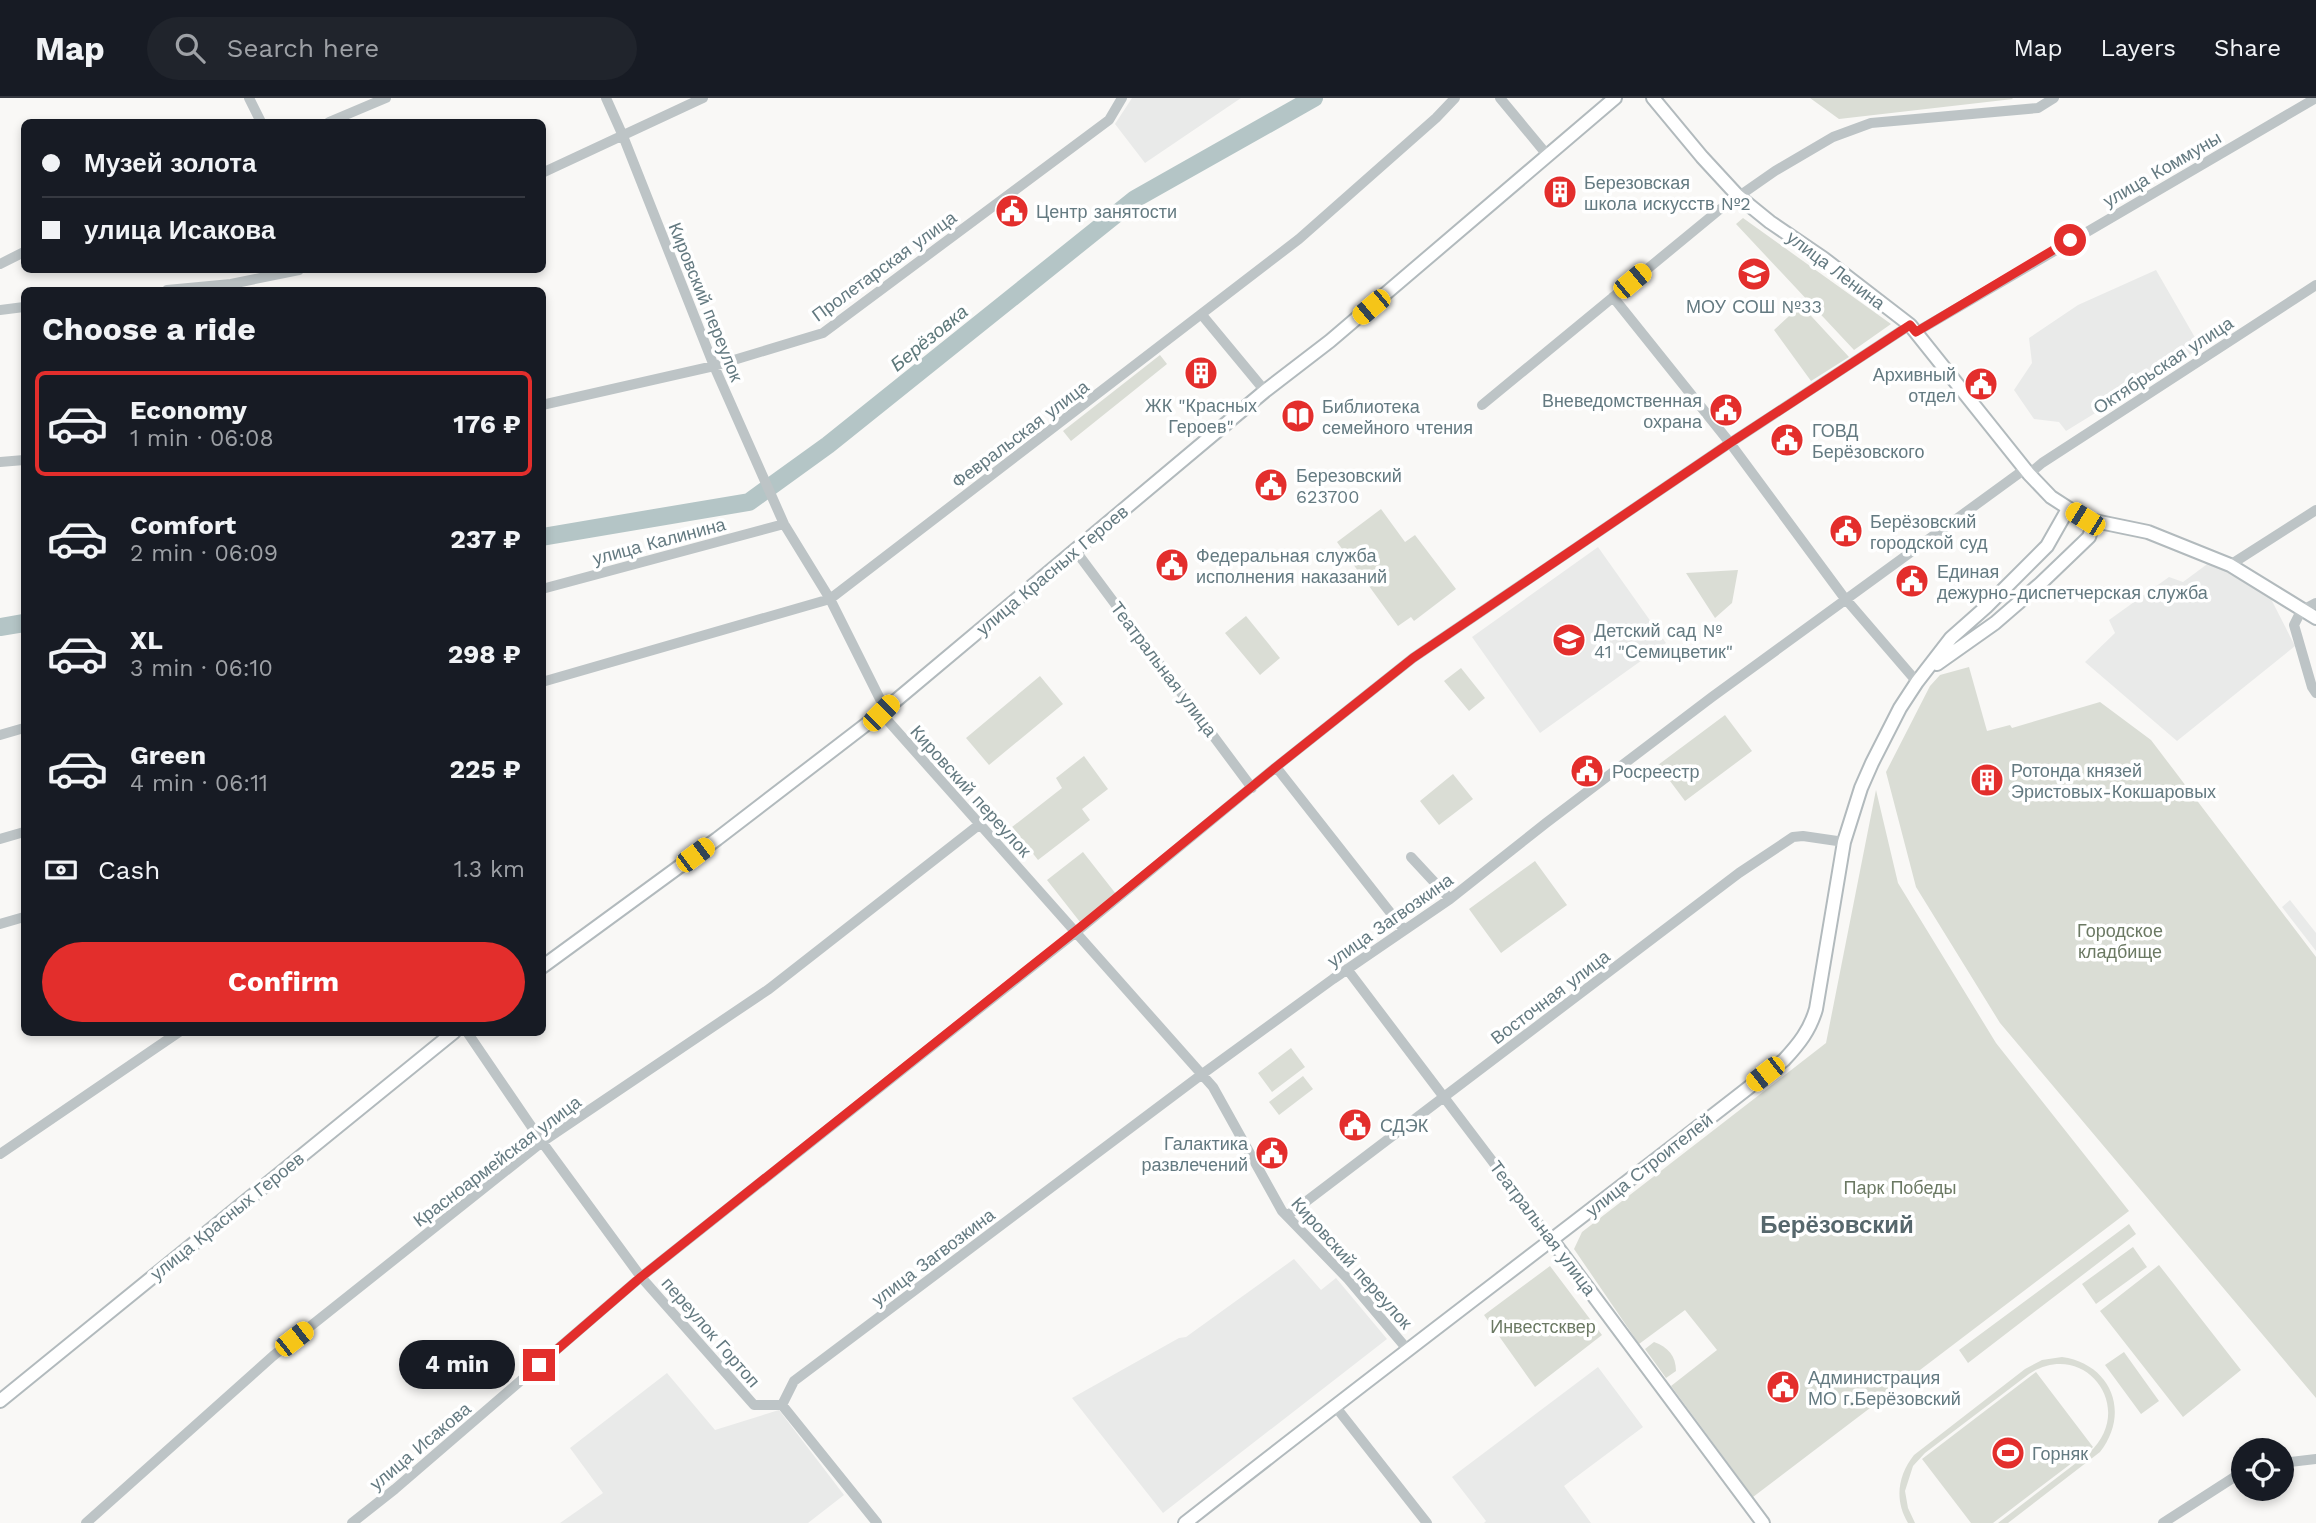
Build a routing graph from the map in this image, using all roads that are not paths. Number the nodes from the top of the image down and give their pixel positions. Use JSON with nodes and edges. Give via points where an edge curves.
{"nodes":[{"id":1,"x":249,"y":98,"type":"edge"},
{"id":2,"x":386,"y":98,"type":"edge"},
{"id":3,"x":606,"y":98,"type":"edge"},
{"id":4,"x":703,"y":98,"type":"edge"},
{"id":5,"x":1122,"y":98,"type":"edge"},
{"id":6,"x":1455,"y":98,"type":"edge"},
{"id":7,"x":1500,"y":98,"type":"edge"},
{"id":8,"x":1615,"y":98,"type":"edge"},
{"id":9,"x":1653,"y":98,"type":"edge"},
{"id":10,"x":2054,"y":98,"type":"edge"},
{"id":11,"x":2316,"y":98,"type":"edge"},
{"id":12,"x":260,"y":119,"type":"edge"},
{"id":13,"x":336,"y":119,"type":"edge"},
{"id":14,"x":623,"y":136,"type":"junction"},
{"id":15,"x":1548,"y":156,"type":"junction"},
{"id":16,"x":546,"y":171,"type":"edge"},
{"id":17,"x":1738,"y":196,"type":"junction"},
{"id":18,"x":21,"y":254,"type":"edge"},
{"id":19,"x":0,"y":264,"type":"edge"},
{"id":20,"x":284,"y":273,"type":"edge"},
{"id":21,"x":2316,"y":285,"type":"edge"},
{"id":22,"x":199,"y":287,"type":"edge"},
{"id":23,"x":1613,"y":297,"type":"junction"},
{"id":24,"x":21,"y":307,"type":"edge"},
{"id":25,"x":0,"y":310,"type":"edge"},
{"id":26,"x":1202,"y":315,"type":"junction"},
{"id":27,"x":1913,"y":328,"type":"junction"},
{"id":28,"x":714,"y":366,"type":"junction"},
{"id":29,"x":1265,"y":391,"type":"junction"},
{"id":30,"x":546,"y":404,"type":"edge"},
{"id":31,"x":1482,"y":405,"type":"dead end"},
{"id":32,"x":1730,"y":443,"type":"junction"},
{"id":33,"x":21,"y":460,"type":"edge"},
{"id":34,"x":0,"y":462,"type":"edge"},
{"id":35,"x":2027,"y":472,"type":"junction"},
{"id":36,"x":2068,"y":509,"type":"junction"},
{"id":37,"x":2316,"y":510,"type":"edge"},
{"id":38,"x":2094,"y":522,"type":"junction"},
{"id":39,"x":784,"y":524,"type":"junction"},
{"id":40,"x":1075,"y":550,"type":"junction"},
{"id":41,"x":2230,"y":565,"type":"junction"},
{"id":42,"x":546,"y":588,"type":"edge"},
{"id":43,"x":830,"y":598,"type":"junction"},
{"id":44,"x":1847,"y":600,"type":"junction"},
{"id":45,"x":2316,"y":603,"type":"edge"},
{"id":46,"x":1986,"y":607,"type":"junction"},
{"id":47,"x":2301,"y":611,"type":"junction"},
{"id":48,"x":2316,"y":618,"type":"edge"},
{"id":49,"x":1995,"y":623,"type":"junction"},
{"id":50,"x":1920,"y":678,"type":"junction"},
{"id":51,"x":546,"y":681,"type":"edge"},
{"id":52,"x":2316,"y":693,"type":"edge"},
{"id":53,"x":881,"y":713,"type":"junction"},
{"id":54,"x":21,"y":729,"type":"edge"},
{"id":55,"x":0,"y":735,"type":"edge"},
{"id":56,"x":1276,"y":767,"type":"junction"},
{"id":57,"x":1252,"y":788,"type":"junction"},
{"id":58,"x":980,"y":824,"type":"junction"},
{"id":59,"x":21,"y":833,"type":"edge"},
{"id":60,"x":0,"y":839,"type":"edge"},
{"id":61,"x":1843,"y":842,"type":"junction"},
{"id":62,"x":1410,"y":857,"type":"dead end"},
{"id":63,"x":1450,"y":899,"type":"junction"},
{"id":64,"x":21,"y":918,"type":"edge"},
{"id":65,"x":0,"y":924,"type":"edge"},
{"id":66,"x":1404,"y":930,"type":"junction"},
{"id":67,"x":1076,"y":932,"type":"junction"},
{"id":68,"x":546,"y":964,"type":"edge"},
{"id":69,"x":1347,"y":969,"type":"junction"},
{"id":70,"x":173,"y":1036,"type":"edge"},
{"id":71,"x":449,"y":1036,"type":"edge"},
{"id":72,"x":470,"y":1036,"type":"edge"},
{"id":73,"x":1201,"y":1075,"type":"junction"},
{"id":74,"x":1444,"y":1097,"type":"junction"},
{"id":75,"x":542,"y":1142,"type":"junction"},
{"id":76,"x":0,"y":1154,"type":"edge"},
{"id":77,"x":1287,"y":1216,"type":"junction"},
{"id":78,"x":1552,"y":1240,"type":"junction"},
{"id":79,"x":641,"y":1277,"type":"junction"},
{"id":80,"x":1407,"y":1349,"type":"junction"},
{"id":81,"x":0,"y":1401,"type":"edge"},
{"id":82,"x":782,"y":1405,"type":"junction"},
{"id":83,"x":1335,"y":1406,"type":"junction"},
{"id":84,"x":2316,"y":1460,"type":"edge"},
{"id":85,"x":2294,"y":1463,"type":"edge"},
{"id":86,"x":2231,"y":1479,"type":"edge"},
{"id":87,"x":86,"y":1523,"type":"edge"},
{"id":88,"x":352,"y":1523,"type":"edge"},
{"id":89,"x":877,"y":1523,"type":"edge"},
{"id":90,"x":1185,"y":1523,"type":"edge"},
{"id":91,"x":1427,"y":1523,"type":"edge"},
{"id":92,"x":1763,"y":1523,"type":"edge"},
{"id":93,"x":2163,"y":1523,"type":"edge"}],
"edges":[{"from":1,"to":12,"type":"street"},
{"from":2,"to":13,"type":"street"},
{"from":3,"to":14,"type":"street","name":"Кировский переулок"},
{"from":4,"to":14,"type":"street"},
{"from":5,"to":28,"type":"street","name":"Пролетарская улица","via":[[1109,120],[822,333]]},
{"from":6,"to":26,"type":"street","name":"Февральская улица","via":[[1299,239]]},
{"from":7,"to":15,"type":"street"},
{"from":8,"to":15,"type":"main road","name":"улица Красных Героев"},
{"from":9,"to":17,"type":"main road","name":"улица Ленина"},
{"from":10,"to":17,"type":"street","via":[[2038,108],[1871,123],[1833,137]]},
{"from":11,"to":27,"type":"street","name":"улица Коммуны"},
{"from":14,"to":16,"type":"street"},
{"from":14,"to":28,"type":"street","name":"Кировский переулок"},
{"from":15,"to":29,"type":"main road","name":"улица Красных Героев","via":[[1331,341]]},
{"from":17,"to":23,"type":"street"},
{"from":17,"to":27,"type":"main road","name":"улица Ленина"},
{"from":18,"to":19,"type":"street"},
{"from":20,"to":22,"type":"street"},
{"from":21,"to":35,"type":"street","name":"Октябрьская улица"},
{"from":23,"to":31,"type":"street"},
{"from":23,"to":32,"type":"street"},
{"from":24,"to":25,"type":"street"},
{"from":26,"to":29,"type":"street"},
{"from":26,"to":43,"type":"street","name":"Февральская улица"},
{"from":27,"to":32,"type":"street","name":"улица Исакова"},
{"from":27,"to":35,"type":"main road","name":"улица Ленина"},
{"from":28,"to":30,"type":"street","name":"Пролетарская улица"},
{"from":28,"to":39,"type":"street","name":"Кировский переулок"},
{"from":29,"to":40,"type":"main road","name":"улица Красных Героев"},
{"from":32,"to":44,"type":"street"},
{"from":32,"to":56,"type":"street","name":"улица Исакова","via":[[1413,658]]},
{"from":33,"to":34,"type":"street"},
{"from":35,"to":36,"type":"main road","name":"улица Ленина"},
{"from":35,"to":44,"type":"street","name":"улица Загвозкина"},
{"from":36,"to":38,"type":"main road","name":"улица Ленина"},
{"from":36,"to":46,"type":"main road","name":"улица Строителей","via":[[2047,546]]},
{"from":37,"to":41,"type":"street"},
{"from":38,"to":41,"type":"main road","via":[[2148,532]]},
{"from":38,"to":49,"type":"main road","via":[[2089,537]]},
{"from":39,"to":42,"type":"street","name":"улица Калинина"},
{"from":39,"to":43,"type":"street","name":"Кировский переулок"},
{"from":40,"to":53,"type":"main road","name":"улица Красных Героев"},
{"from":40,"to":57,"type":"street","name":"Театральная улица"},
{"from":41,"to":47,"type":"main road"},
{"from":43,"to":51,"type":"street","name":"Февральская улица"},
{"from":43,"to":53,"type":"street","name":"Кировский переулок","via":[[881,701]]},
{"from":44,"to":50,"type":"street"},
{"from":44,"to":63,"type":"street","name":"улица Загвозкина"},
{"from":45,"to":47,"type":"street"},
{"from":46,"to":49,"type":"main road","via":[[1983,617]]},
{"from":46,"to":50,"type":"main road","name":"улица Строителей","via":[[1951,638]]},
{"from":47,"to":48,"type":"main road"},
{"from":47,"to":52,"type":"street","via":[[2294,625]]},
{"from":49,"to":50,"type":"main road"},
{"from":50,"to":61,"type":"main road","name":"улица Строителей","via":[[1872,763]]},
{"from":53,"to":58,"type":"street","name":"Кировский переулок"},
{"from":53,"to":68,"type":"main road","name":"улица Красных Героев"},
{"from":54,"to":55,"type":"street"},
{"from":56,"to":57,"type":"street","name":"улица Исакова"},
{"from":56,"to":66,"type":"street"},
{"from":57,"to":67,"type":"street","name":"улица Исакова"},
{"from":58,"to":67,"type":"street","name":"Кировский переулок"},
{"from":58,"to":75,"type":"street","name":"Красноармейская улица","via":[[769,989]]},
{"from":59,"to":60,"type":"street"},
{"from":61,"to":74,"type":"street","name":"Восточная улица","via":[[1803,836],[1787,840]]},
{"from":61,"to":78,"type":"main road","name":"улица Строителей","via":[[1816,1009],[1802,1040],[1784,1060]]},
{"from":62,"to":63,"type":"street"},
{"from":63,"to":66,"type":"street","name":"улица Загвозкина"},
{"from":64,"to":65,"type":"street"},
{"from":66,"to":69,"type":"street","name":"улица Загвозкина"},
{"from":67,"to":73,"type":"street","name":"Кировский переулок"},
{"from":67,"to":79,"type":"street","name":"улица Исакова"},
{"from":69,"to":73,"type":"street","name":"улица Загвозкина"},
{"from":69,"to":74,"type":"street","name":"Театральная улица"},
{"from":70,"to":76,"type":"street"},
{"from":71,"to":81,"type":"main road","name":"улица Красных Героев"},
{"from":72,"to":75,"type":"street","name":"переулок Гортоп"},
{"from":73,"to":77,"type":"street","name":"Кировский переулок","via":[[1213,1087]]},
{"from":73,"to":82,"type":"street","name":"улица Загвозкина","via":[[794,1381]]},
{"from":74,"to":77,"type":"street","name":"Восточная улица"},
{"from":74,"to":78,"type":"street","name":"Театральная улица"},
{"from":75,"to":79,"type":"street","name":"переулок Гортоп"},
{"from":75,"to":87,"type":"street","name":"Красноармейская улица","via":[[274,1356]]},
{"from":77,"to":80,"type":"street","name":"Кировский переулок"},
{"from":78,"to":80,"type":"main road","name":"улица Строителей"},
{"from":78,"to":92,"type":"main road","name":"Театральная улица"},
{"from":79,"to":82,"type":"street","name":"переулок Гортоп","via":[[754,1405]]},
{"from":79,"to":88,"type":"street","name":"улица Исакова"},
{"from":80,"to":83,"type":"main road","name":"улица Строителей"},
{"from":82,"to":89,"type":"street"},
{"from":83,"to":90,"type":"main road","name":"улица Строителей"},
{"from":83,"to":91,"type":"street"},
{"from":84,"to":85,"type":"street"},
{"from":86,"to":93,"type":"street"}]}
